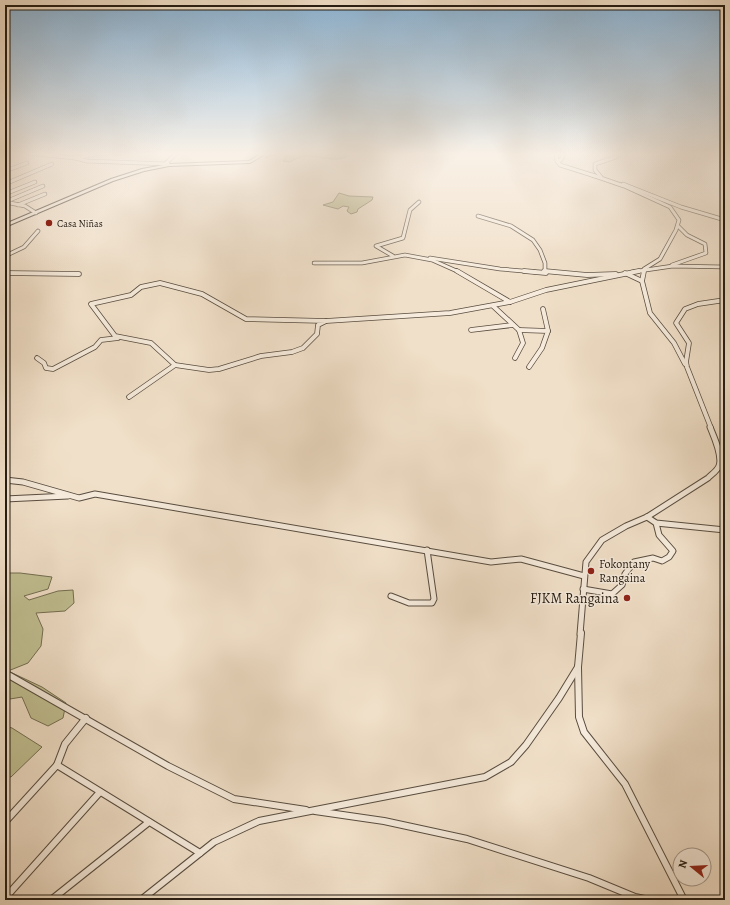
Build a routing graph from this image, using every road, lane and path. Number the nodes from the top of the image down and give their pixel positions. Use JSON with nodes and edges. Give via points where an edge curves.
{"nodes":[{"id":1,"x":21,"y":195,"type":"edge"},
{"id":2,"x":42,"y":195,"type":"edge"},
{"id":3,"x":77,"y":195,"type":"edge"},
{"id":4,"x":642,"y":195,"type":"edge"},
{"id":5,"x":653,"y":195,"type":"edge"},
{"id":6,"x":5,"y":202,"type":"edge"},
{"id":7,"x":420,"y":202,"type":"dead end"},
{"id":8,"x":18,"y":205,"type":"junction"},
{"id":9,"x":36,"y":213,"type":"junction"},
{"id":10,"x":478,"y":216,"type":"dead end"},
{"id":11,"x":725,"y":220,"type":"edge"},
{"id":12,"x":5,"y":226,"type":"edge"},
{"id":13,"x":678,"y":226,"type":"junction"},
{"id":14,"x":38,"y":231,"type":"dead end"},
{"id":15,"x":5,"y":256,"type":"edge"},
{"id":16,"x":393,"y":256,"type":"junction"},
{"id":17,"x":411,"y":256,"type":"junction"},
{"id":18,"x":314,"y":263,"type":"dead end"},
{"id":19,"x":725,"y":267,"type":"edge"},
{"id":20,"x":657,"y":269,"type":"junction"},
{"id":21,"x":643,"y":271,"type":"junction"},
{"id":22,"x":548,"y":273,"type":"junction"},
{"id":23,"x":626,"y":273,"type":"junction"},
{"id":24,"x":6,"y":274,"type":"edge"},
{"id":25,"x":79,"y":274,"type":"dead end"},
{"id":26,"x":5,"y":278,"type":"edge"},
{"id":27,"x":642,"y":281,"type":"junction"},
{"id":28,"x":725,"y":300,"type":"edge"},
{"id":29,"x":510,"y":302,"type":"junction"},
{"id":30,"x":493,"y":306,"type":"junction"},
{"id":31,"x":543,"y":309,"type":"dead end"},
{"id":32,"x":326,"y":320,"type":"junction"},
{"id":33,"x":513,"y":325,"type":"junction"},
{"id":34,"x":471,"y":330,"type":"dead end"},
{"id":35,"x":519,"y":330,"type":"junction"},
{"id":36,"x":548,"y":331,"type":"junction"},
{"id":37,"x":122,"y":338,"type":"junction"},
{"id":38,"x":37,"y":358,"type":"dead end"},
{"id":39,"x":515,"y":358,"type":"dead end"},
{"id":40,"x":175,"y":365,"type":"junction"},
{"id":41,"x":529,"y":367,"type":"dead end"},
{"id":42,"x":687,"y":367,"type":"junction"},
{"id":43,"x":129,"y":397,"type":"dead end"},
{"id":44,"x":5,"y":480,"type":"edge"},
{"id":45,"x":71,"y":496,"type":"junction"},
{"id":46,"x":5,"y":499,"type":"edge"},
{"id":47,"x":647,"y":517,"type":"junction"},
{"id":48,"x":656,"y":523,"type":"junction"},
{"id":49,"x":725,"y":530,"type":"edge"},
{"id":50,"x":427,"y":550,"type":"junction"},
{"id":51,"x":584,"y":576,"type":"junction"},
{"id":52,"x":583,"y":589,"type":"junction"},
{"id":53,"x":391,"y":596,"type":"dead end"},
{"id":54,"x":578,"y":667,"type":"junction"},
{"id":55,"x":5,"y":673,"type":"edge"},
{"id":56,"x":86,"y":718,"type":"junction"},
{"id":57,"x":57,"y":765,"type":"junction"},
{"id":58,"x":100,"y":792,"type":"junction"},
{"id":59,"x":310,"y":811,"type":"junction"},
{"id":60,"x":5,"y":822,"type":"edge"},
{"id":61,"x":149,"y":822,"type":"junction"},
{"id":62,"x":200,"y":853,"type":"junction"},
{"id":63,"x":5,"y":898,"type":"edge"},
{"id":64,"x":637,"y":898,"type":"edge"},
{"id":65,"x":51,"y":900,"type":"edge"},
{"id":66,"x":141,"y":900,"type":"edge"},
{"id":67,"x":649,"y":900,"type":"edge"},
{"id":68,"x":684,"y":900,"type":"edge"}],
"edges":[{"from":1,"to":6,"type":"street"},
{"from":2,"to":8,"type":"street"},
{"from":3,"to":9,"type":"street"},
{"from":4,"to":13,"type":"street","via":[[670,206],[679,220]]},
{"from":5,"to":11,"type":"street","via":[[681,207]]},
{"from":6,"to":8,"type":"street"},
{"from":7,"to":16,"type":"street","via":[[410,210],[403,238],[376,246]]},
{"from":8,"to":9,"type":"street"},
{"from":9,"to":12,"type":"street"},
{"from":10,"to":22,"type":"street","via":[[526,234],[539,246],[545,263],[543,270]]},
{"from":13,"to":20,"type":"street","via":[[687,235],[705,244],[706,253]]},
{"from":13,"to":21,"type":"street","via":[[668,245],[661,252],[660,259],[649,264]]},
{"from":14,"to":15,"type":"street","via":[[24,247]]},
{"from":16,"to":17,"type":"street"},
{"from":16,"to":18,"type":"street","via":[[369,262]]},
{"from":17,"to":22,"type":"street"},
{"from":17,"to":29,"type":"street","via":[[432,260]]},
{"from":19,"to":20,"type":"street","via":[[673,266]]},
{"from":20,"to":21,"type":"street"},
{"from":21,"to":23,"type":"street"},
{"from":21,"to":27,"type":"street"},
{"from":22,"to":23,"type":"street"},
{"from":23,"to":27,"type":"street"},
{"from":23,"to":29,"type":"street","via":[[546,290]]},
{"from":24,"to":25,"type":"street"},
{"from":24,"to":26,"type":"street"},
{"from":27,"to":42,"type":"street","via":[[652,316],[674,343]]},
{"from":28,"to":42,"type":"street","via":[[685,308],[676,323],[689,343]]},
{"from":29,"to":30,"type":"street"},
{"from":30,"to":32,"type":"street","via":[[450,313]]},
{"from":30,"to":33,"type":"street"},
{"from":31,"to":36,"type":"street"},
{"from":32,"to":37,"type":"street","via":[[246,319],[202,294],[160,283],[141,287],[131,295],[91,304],[115,336]]},
{"from":32,"to":40,"type":"street","via":[[318,325],[317,334],[303,348],[292,352],[261,356],[219,369]]},
{"from":33,"to":34,"type":"street"},
{"from":33,"to":35,"type":"street"},
{"from":35,"to":36,"type":"street"},
{"from":35,"to":39,"type":"street","via":[[522,342]]},
{"from":36,"to":41,"type":"street","via":[[542,348]]},
{"from":37,"to":38,"type":"street","via":[[101,340],[95,347],[53,369],[46,368]]},
{"from":37,"to":40,"type":"street","via":[[151,343]]},
{"from":40,"to":43,"type":"street"},
{"from":42,"to":47,"type":"street","via":[[716,445],[720,463],[708,478]]},
{"from":44,"to":45,"type":"street","via":[[23,482]]},
{"from":45,"to":46,"type":"street"},
{"from":45,"to":50,"type":"street","via":[[79,498],[95,494]]},
{"from":47,"to":48,"type":"street"},
{"from":47,"to":51,"type":"street","via":[[602,540],[586,562]]},
{"from":48,"to":49,"type":"street"},
{"from":48,"to":52,"type":"street","via":[[655,528],[663,541],[673,550],[669,557],[662,561],[653,558],[634,562],[625,574],[622,584],[612,594]]},
{"from":50,"to":51,"type":"street","via":[[491,562],[521,559]]},
{"from":50,"to":53,"type":"street","via":[[434,599],[432,603],[409,603]]},
{"from":51,"to":52,"type":"street"},
{"from":52,"to":54,"type":"street"},
{"from":54,"to":59,"type":"street","via":[[526,745],[511,762],[485,777]]},
{"from":54,"to":68,"type":"street","via":[[579,717],[584,732],[625,784]]},
{"from":55,"to":56,"type":"street"},
{"from":56,"to":57,"type":"street","via":[[65,744]]},
{"from":56,"to":59,"type":"street","via":[[168,766],[234,799]]},
{"from":57,"to":58,"type":"street"},
{"from":57,"to":60,"type":"street"},
{"from":58,"to":61,"type":"street"},
{"from":58,"to":63,"type":"street"},
{"from":59,"to":62,"type":"street","via":[[259,821],[214,842]]},
{"from":59,"to":64,"type":"street","via":[[384,821],[467,839],[589,878]]},
{"from":61,"to":62,"type":"street"},
{"from":61,"to":65,"type":"street"},
{"from":62,"to":66,"type":"street"},
{"from":64,"to":67,"type":"street"}]}
